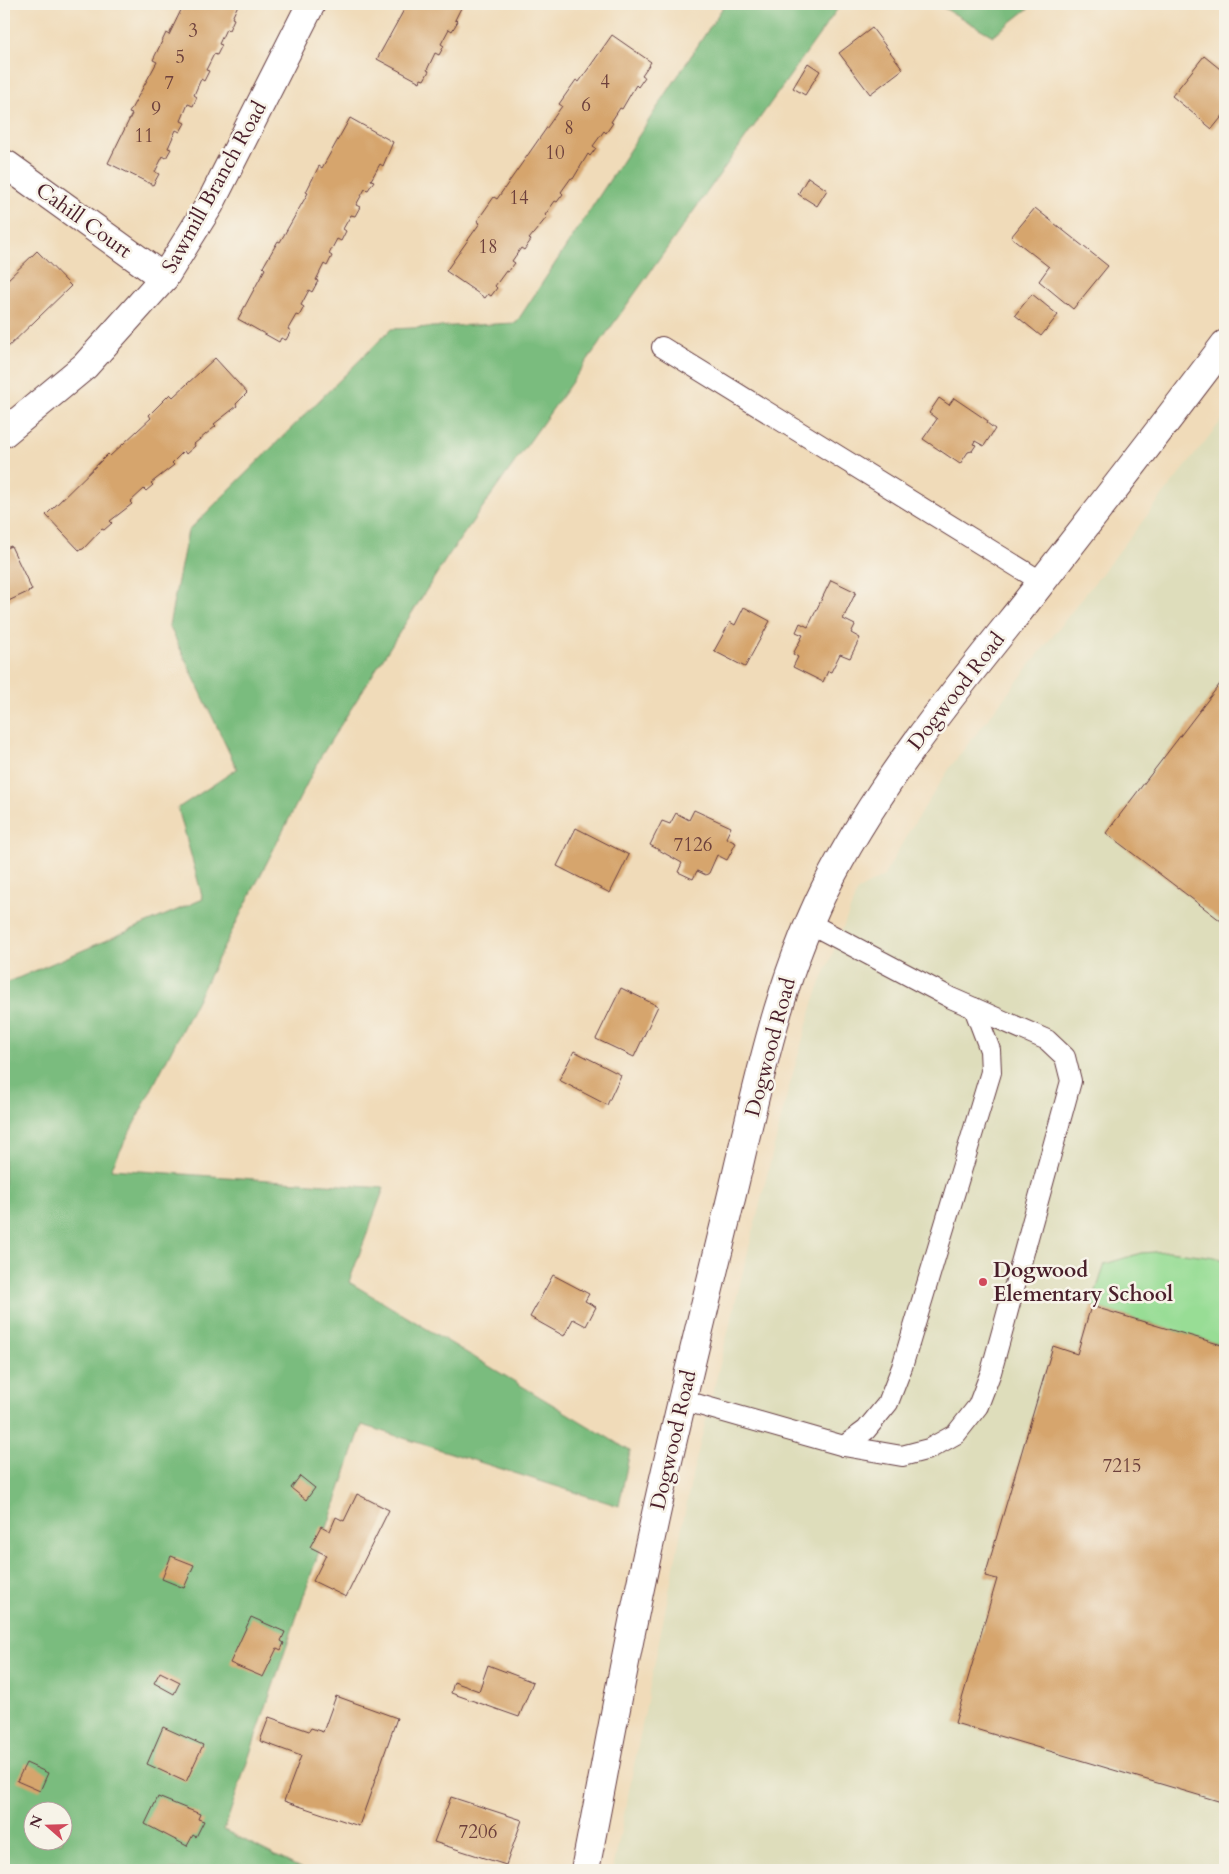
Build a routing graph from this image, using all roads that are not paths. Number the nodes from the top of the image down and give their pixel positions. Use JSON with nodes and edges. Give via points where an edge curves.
{"nodes":[{"id":1,"x":311,"y":4,"type":"edge"},
{"id":2,"x":4,"y":169,"type":"edge"},
{"id":3,"x":164,"y":278,"type":"junction"},
{"id":4,"x":1225,"y":344,"type":"edge"},
{"id":5,"x":662,"y":347,"type":"dead end"},
{"id":6,"x":4,"y":432,"type":"edge"},
{"id":7,"x":1042,"y":582,"type":"junction"},
{"id":8,"x":809,"y":923,"type":"junction"},
{"id":9,"x":974,"y":1008,"type":"junction"},
{"id":10,"x":682,"y":1400,"type":"junction"},
{"id":11,"x":844,"y":1446,"type":"junction"},
{"id":12,"x":585,"y":1870,"type":"edge"}],
"edges":[{"from":1,"to":3,"type":"street","name":"Sawmill Branch Road","via":[[210,204]]},
{"from":2,"to":3,"type":"street","name":"Cahill Court","via":[[8,165]]},
{"from":3,"to":6,"type":"street","name":"Sawmill Branch Road","via":[[85,366]]},
{"from":4,"to":7,"type":"street","name":"Dogwood Road"},
{"from":5,"to":7,"type":"lane"},
{"from":7,"to":8,"type":"street","name":"Dogwood Road","via":[[933,719],[891,778],[831,876]]},
{"from":8,"to":9,"type":"lane"},
{"from":8,"to":10,"type":"street","name":"Dogwood Road","via":[[786,982],[764,1064]]},
{"from":9,"to":11,"type":"lane","via":[[990,1050],[991,1072],[902,1367],[888,1402],[866,1430]]},
{"from":9,"to":11,"type":"lane","via":[[1047,1040],[1065,1057],[1071,1081],[991,1372],[978,1406],[956,1434],[929,1449],[902,1456]]},
{"from":10,"to":11,"type":"lane"},
{"from":10,"to":12,"type":"street","name":"Dogwood Road","via":[[650,1541]]}]}
